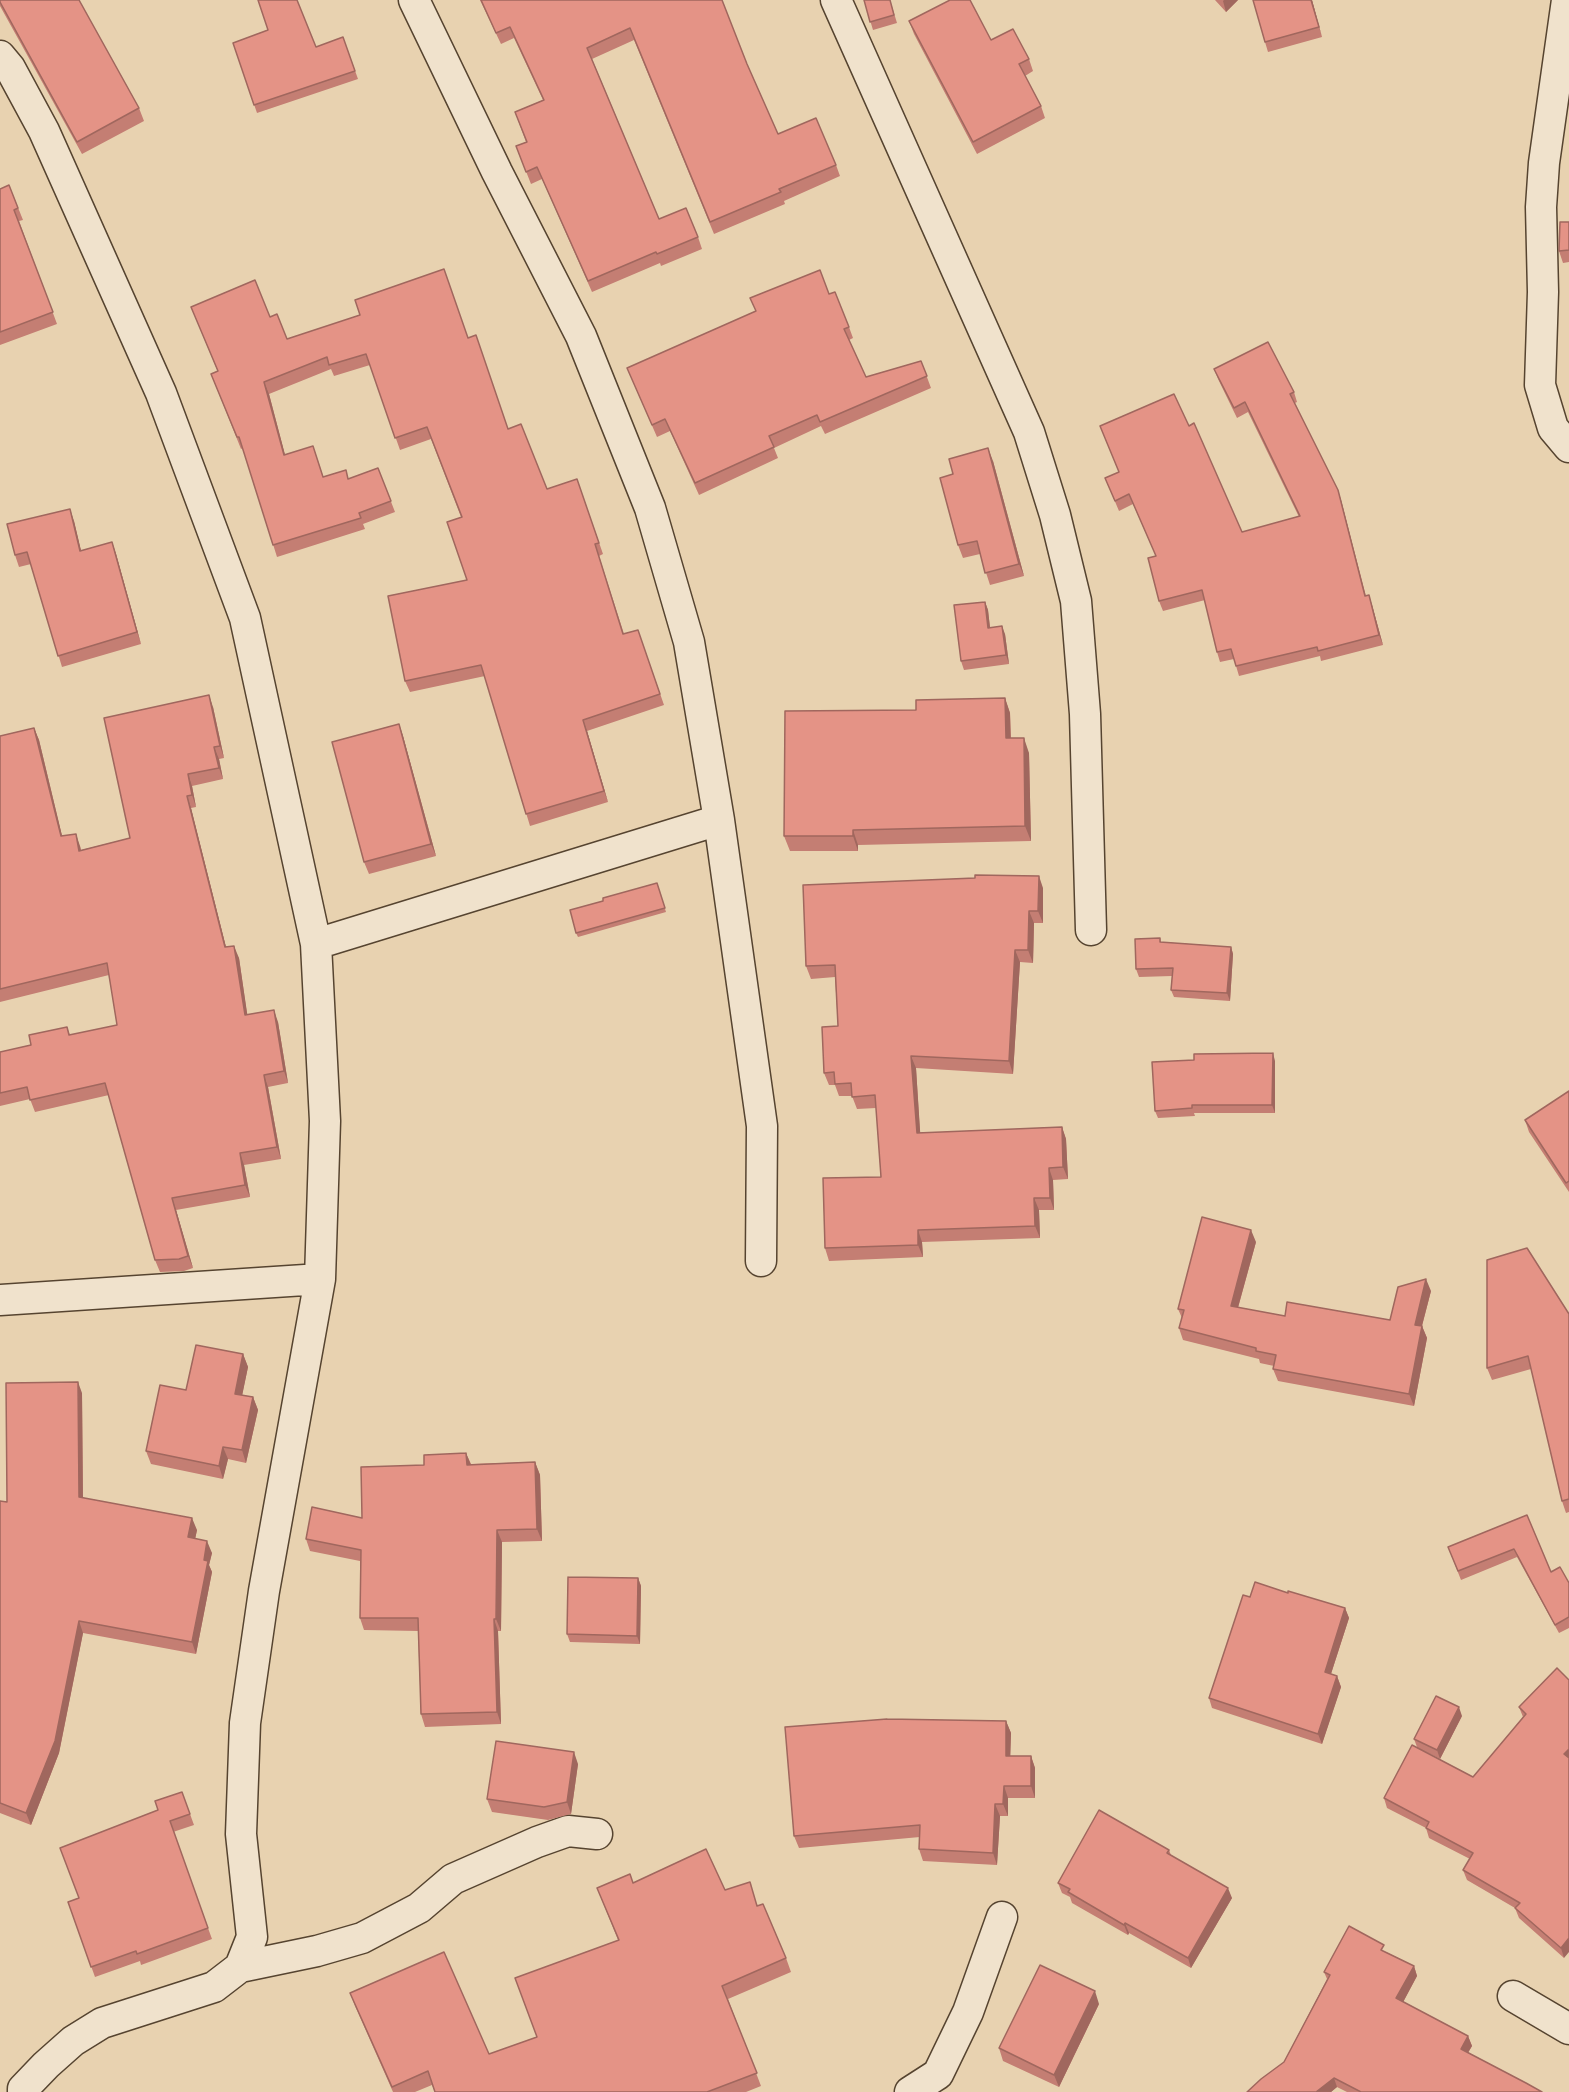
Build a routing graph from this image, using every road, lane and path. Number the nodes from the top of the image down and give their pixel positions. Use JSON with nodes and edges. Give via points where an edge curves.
{"nodes":[{"id":1,"x":414,"y":0,"type":"edge"},
{"id":2,"x":836,"y":0,"type":"edge"},
{"id":3,"x":1567,"y":0,"type":"edge"},
{"id":4,"x":0,"y":56,"type":"edge"},
{"id":5,"x":1569,"y":447,"type":"edge"},
{"id":6,"x":719,"y":820,"type":"junction"},
{"id":7,"x":1091,"y":930,"type":"dead end"},
{"id":8,"x":316,"y":944,"type":"junction"},
{"id":9,"x":761,"y":1261,"type":"dead end"},
{"id":10,"x":320,"y":1279,"type":"junction"},
{"id":11,"x":0,"y":1300,"type":"edge"},
{"id":12,"x":597,"y":1834,"type":"dead end"},
{"id":13,"x":1002,"y":1917,"type":"dead end"},
{"id":14,"x":240,"y":1967,"type":"junction"},
{"id":15,"x":1513,"y":1996,"type":"dead end"},
{"id":16,"x":1569,"y":2029,"type":"edge"},
{"id":17,"x":23,"y":2092,"type":"edge"},
{"id":18,"x":910,"y":2092,"type":"edge"}],
"edges":[{"from":1,"to":6,"type":"street","via":[[581,336],[650,508],[689,642]]},
{"from":2,"to":7,"type":"street","via":[[1029,432],[1055,515],[1076,601],[1085,714]]},
{"from":3,"to":5,"type":"street","via":[[1544,163],[1540,385],[1553,428]]},
{"from":4,"to":8,"type":"street","via":[[44,131],[161,393],[245,618]]},
{"from":6,"to":8,"type":"street"},
{"from":6,"to":9,"type":"street","via":[[762,1126]]},
{"from":8,"to":10,"type":"street","via":[[324,1120]]},
{"from":10,"to":11,"type":"street"},
{"from":10,"to":14,"type":"street","via":[[264,1591],[245,1723],[242,1834],[252,1937]]},
{"from":12,"to":14,"type":"street","via":[[567,1831],[453,1879],[419,1908],[362,1938]]},
{"from":13,"to":18,"type":"street","via":[[968,2012],[938,2074]]},
{"from":14,"to":17,"type":"street","via":[[214,1987],[102,2023],[73,2041]]},
{"from":15,"to":16,"type":"street"}]}
